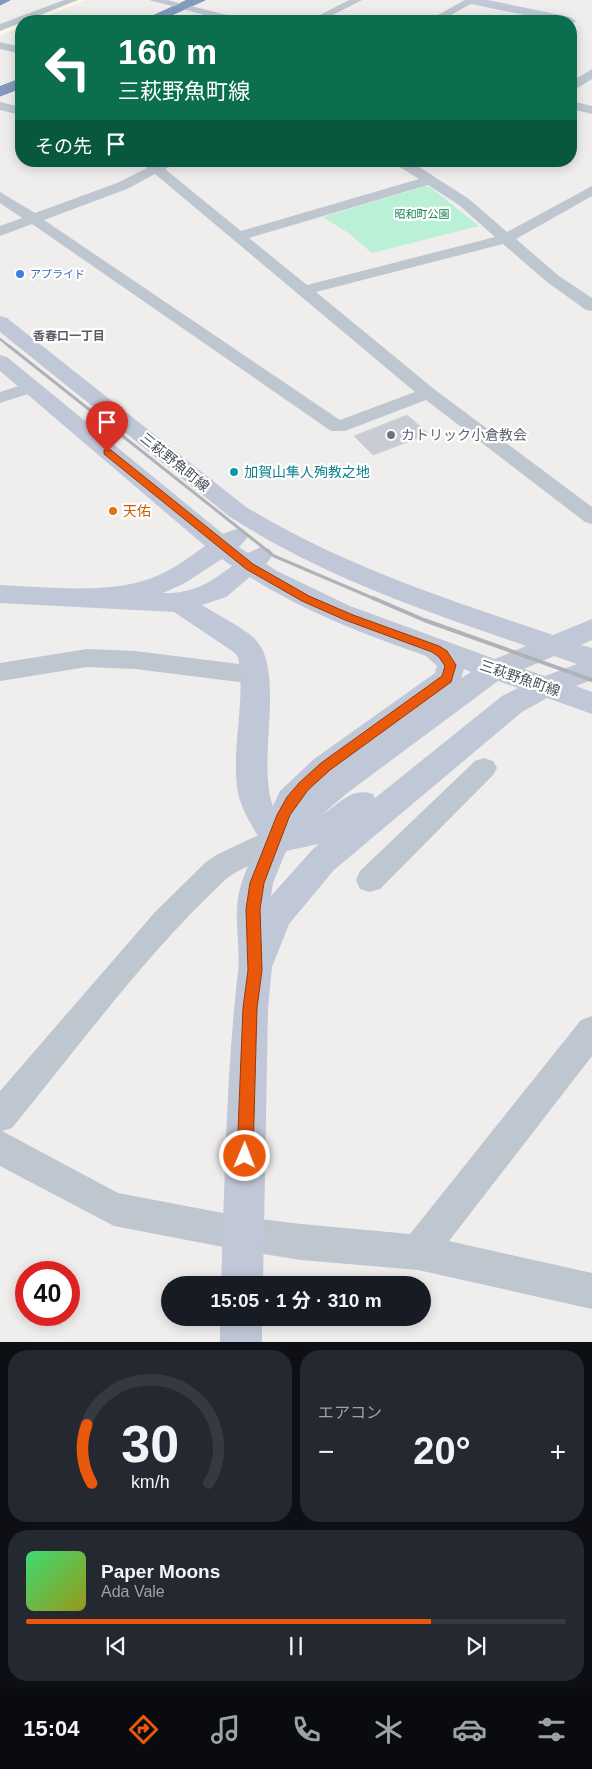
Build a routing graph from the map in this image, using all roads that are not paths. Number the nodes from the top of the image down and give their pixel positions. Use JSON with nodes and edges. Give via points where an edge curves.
{"nodes":[{"id":1,"x":4,"y":0,"type":"edge"},
{"id":2,"x":73,"y":0,"type":"edge"},
{"id":3,"x":154,"y":0,"type":"edge"},
{"id":4,"x":216,"y":0,"type":"edge"},
{"id":5,"x":357,"y":0,"type":"edge"},
{"id":6,"x":472,"y":0,"type":"edge"},
{"id":7,"x":0,"y":2,"type":"edge"},
{"id":8,"x":192,"y":6,"type":"edge"},
{"id":9,"x":34,"y":15,"type":"edge"},
{"id":10,"x":166,"y":15,"type":"edge"},
{"id":11,"x":176,"y":15,"type":"edge"},
{"id":12,"x":220,"y":15,"type":"edge"},
{"id":13,"x":326,"y":15,"type":"edge"},
{"id":14,"x":443,"y":15,"type":"edge"},
{"id":15,"x":531,"y":15,"type":"edge"},
{"id":16,"x":15,"y":22,"type":"edge"},
{"id":17,"x":577,"y":22,"type":"edge"},
{"id":18,"x":585,"y":24,"type":"dead end"},
{"id":19,"x":0,"y":28,"type":"edge"},
{"id":20,"x":0,"y":45,"type":"edge"},
{"id":21,"x":15,"y":49,"type":"edge"},
{"id":22,"x":592,"y":73,"type":"edge"},
{"id":23,"x":15,"y":78,"type":"edge"},
{"id":24,"x":0,"y":84,"type":"edge"},
{"id":25,"x":577,"y":84,"type":"edge"},
{"id":26,"x":15,"y":86,"type":"edge"},
{"id":27,"x":0,"y":92,"type":"edge"},
{"id":28,"x":0,"y":106,"type":"edge"},
{"id":29,"x":577,"y":106,"type":"edge"},
{"id":30,"x":15,"y":110,"type":"edge"},
{"id":31,"x":592,"y":110,"type":"edge"},
{"id":32,"x":153,"y":167,"type":"edge"},
{"id":33,"x":160,"y":167,"type":"edge"},
{"id":34,"x":407,"y":167,"type":"edge"},
{"id":35,"x":430,"y":180,"type":"junction"},
{"id":36,"x":592,"y":190,"type":"edge"},
{"id":37,"x":0,"y":196,"type":"edge"},
{"id":38,"x":34,"y":219,"type":"junction"},
{"id":39,"x":0,"y":231,"type":"edge"},
{"id":40,"x":239,"y":236,"type":"junction"},
{"id":41,"x":505,"y":239,"type":"junction"},
{"id":42,"x":302,"y":291,"type":"junction"},
{"id":43,"x":592,"y":306,"type":"edge"},
{"id":44,"x":0,"y":322,"type":"edge"},
{"id":45,"x":0,"y":361,"type":"edge"},
{"id":46,"x":31,"y":387,"type":"junction"},
{"id":47,"x":428,"y":393,"type":"junction"},
{"id":48,"x":0,"y":398,"type":"edge"},
{"id":49,"x":592,"y":517,"type":"edge"},
{"id":50,"x":270,"y":534,"type":"junction"},
{"id":51,"x":222,"y":546,"type":"junction"},
{"id":52,"x":249,"y":567,"type":"junction"},
{"id":53,"x":217,"y":591,"type":"junction"},
{"id":54,"x":0,"y":594,"type":"edge"},
{"id":55,"x":77,"y":597,"type":"junction"},
{"id":56,"x":180,"y":603,"type":"junction"},
{"id":57,"x":349,"y":617,"type":"junction"},
{"id":58,"x":592,"y":629,"type":"edge"},
{"id":59,"x":436,"y":649,"type":"junction"},
{"id":60,"x":583,"y":656,"type":"edge"},
{"id":61,"x":0,"y":672,"type":"edge"},
{"id":62,"x":255,"y":675,"type":"junction"},
{"id":63,"x":519,"y":678,"type":"junction"},
{"id":64,"x":592,"y":703,"type":"edge"},
{"id":65,"x":498,"y":715,"type":"junction"},
{"id":66,"x":437,"y":763,"type":"junction"},
{"id":67,"x":276,"y":838,"type":"junction"},
{"id":68,"x":370,"y":880,"type":"dead end"},
{"id":69,"x":255,"y":970,"type":"junction"},
{"id":70,"x":592,"y":1031,"type":"edge"},
{"id":71,"x":0,"y":1116,"type":"edge"},
{"id":72,"x":0,"y":1147,"type":"edge"},
{"id":73,"x":244,"y":1234,"type":"junction"},
{"id":74,"x":418,"y":1252,"type":"junction"},
{"id":75,"x":242,"y":1276,"type":"edge"},
{"id":76,"x":592,"y":1291,"type":"edge"},
{"id":77,"x":242,"y":1326,"type":"edge"},
{"id":78,"x":241,"y":1342,"type":"edge"}],
"edges":[{"from":1,"to":7,"type":"highway"},
{"from":2,"to":9,"type":"street"},
{"from":3,"to":8,"type":"street"},
{"from":4,"to":8,"type":"highway"},
{"from":5,"to":13,"type":"street"},
{"from":6,"to":14,"type":"street"},
{"from":6,"to":15,"type":"street"},
{"from":8,"to":10,"type":"highway"},
{"from":8,"to":11,"type":"highway"},
{"from":8,"to":12,"type":"street"},
{"from":16,"to":19,"type":"street"},
{"from":17,"to":18,"type":"street"},
{"from":20,"to":21,"type":"street"},
{"from":22,"to":25,"type":"street"},
{"from":23,"to":24,"type":"highway"},
{"from":26,"to":27,"type":"highway"},
{"from":28,"to":30,"type":"street"},
{"from":29,"to":31,"type":"street"},
{"from":32,"to":38,"type":"street","via":[[122,186]]},
{"from":33,"to":40,"type":"street","via":[[166,179]]},
{"from":34,"to":35,"type":"street"},
{"from":35,"to":40,"type":"street"},
{"from":35,"to":41,"type":"street","via":[[464,202]]},
{"from":36,"to":41,"type":"street"},
{"from":37,"to":38,"type":"street"},
{"from":38,"to":39,"type":"street"},
{"from":38,"to":47,"type":"street","via":[[338,427]]},
{"from":40,"to":42,"type":"street"},
{"from":41,"to":42,"type":"street"},
{"from":41,"to":43,"type":"street"},
{"from":42,"to":47,"type":"street"},
{"from":44,"to":50,"type":"street","name":"三萩野魚町線"},
{"from":45,"to":46,"type":"street","name":"三萩野魚町線"},
{"from":46,"to":48,"type":"street"},
{"from":46,"to":51,"type":"street","name":"三萩野魚町線"},
{"from":47,"to":49,"type":"street"},
{"from":50,"to":51,"type":"street","via":[[248,531]]},
{"from":50,"to":52,"type":"street","via":[[268,547]]},
{"from":50,"to":60,"type":"street","name":"三萩野魚町線","via":[[398,591]]},
{"from":51,"to":52,"type":"street","name":"三萩野魚町線"},
{"from":51,"to":55,"type":"street","via":[[154,587]]},
{"from":52,"to":53,"type":"street"},
{"from":52,"to":57,"type":"street","name":"三萩野魚町線"},
{"from":53,"to":56,"type":"street"},
{"from":53,"to":57,"type":"street","via":[[246,584],[303,610]]},
{"from":54,"to":55,"type":"street"},
{"from":55,"to":56,"type":"street"},
{"from":56,"to":62,"type":"street","via":[[245,646],[251,652]]},
{"from":57,"to":59,"type":"street","name":"三萩野魚町線"},
{"from":58,"to":60,"type":"street"},
{"from":59,"to":63,"type":"street","name":"三萩野魚町線"},
{"from":59,"to":67,"type":"street","via":[[451,665],[447,678],[303,786],[288,808]]},
{"from":60,"to":63,"type":"street"},
{"from":60,"to":63,"type":"street"},
{"from":61,"to":62,"type":"street","via":[[87,658],[134,660]]},
{"from":62,"to":67,"type":"street","via":[[252,784],[256,804]]},
{"from":63,"to":64,"type":"street","name":"三萩野魚町線"},
{"from":63,"to":65,"type":"street","via":[[512,704]]},
{"from":63,"to":67,"type":"street","via":[[468,687],[309,806]]},
{"from":65,"to":66,"type":"street"},
{"from":65,"to":67,"type":"street","via":[[444,739],[330,828],[301,838]]},
{"from":66,"to":68,"type":"street","via":[[475,776]]},
{"from":66,"to":69,"type":"street","via":[[318,866],[275,916]]},
{"from":67,"to":69,"type":"street","via":[[257,883],[253,909]]},
{"from":67,"to":71,"type":"street","via":[[222,866],[165,921]]},
{"from":69,"to":73,"type":"street","via":[[246,1101]]},
{"from":70,"to":74,"type":"street"},
{"from":72,"to":73,"type":"street","via":[[114,1209]]},
{"from":73,"to":74,"type":"street"},
{"from":73,"to":75,"type":"street"},
{"from":74,"to":76,"type":"street"},
{"from":77,"to":78,"type":"street"}]}
